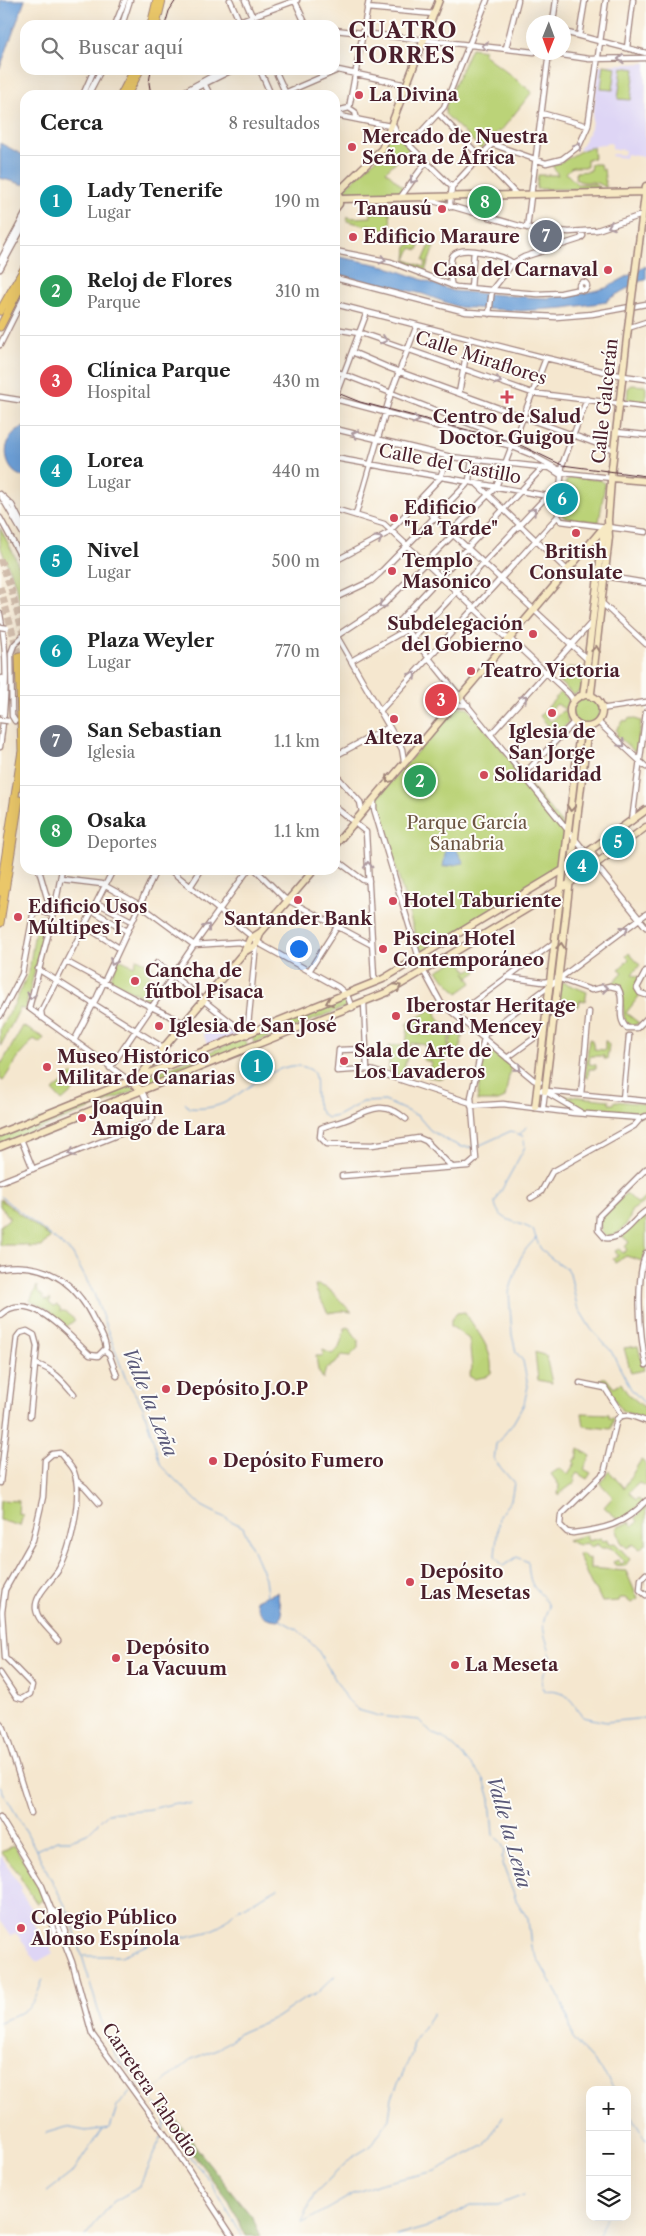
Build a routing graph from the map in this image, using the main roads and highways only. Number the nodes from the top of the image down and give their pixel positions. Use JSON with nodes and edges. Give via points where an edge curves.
{"nodes":[{"id":1,"x":159,"y":0,"type":"edge"},
{"id":2,"x":439,"y":0,"type":"edge"},
{"id":3,"x":152,"y":20,"type":"edge"},
{"id":4,"x":157,"y":20,"type":"edge"},
{"id":5,"x":132,"y":75,"type":"edge"},
{"id":6,"x":137,"y":75,"type":"edge"},
{"id":7,"x":124,"y":90,"type":"edge"},
{"id":8,"x":130,"y":90,"type":"edge"},
{"id":9,"x":646,"y":190,"type":"edge"},
{"id":10,"x":340,"y":192,"type":"edge"},
{"id":11,"x":340,"y":195,"type":"edge"},
{"id":12,"x":20,"y":276,"type":"edge"},
{"id":13,"x":20,"y":288,"type":"edge"},
{"id":14,"x":0,"y":311,"type":"edge"},
{"id":15,"x":0,"y":327,"type":"edge"},
{"id":16,"x":612,"y":478,"type":"junction"},
{"id":17,"x":646,"y":481,"type":"edge"},
{"id":18,"x":604,"y":527,"type":"junction"},
{"id":19,"x":601,"y":574,"type":"junction"},
{"id":20,"x":19,"y":656,"type":"tunnel mouth"},
{"id":21,"x":20,"y":688,"type":"edge"},
{"id":22,"x":583,"y":696,"type":"junction"},
{"id":23,"x":592,"y":697,"type":"junction"},
{"id":24,"x":576,"y":724,"type":"junction"},
{"id":25,"x":588,"y":727,"type":"junction"},
{"id":26,"x":20,"y":765,"type":"edge"},
{"id":27,"x":20,"y":792,"type":"edge"},
{"id":28,"x":646,"y":810,"type":"edge"},
{"id":29,"x":646,"y":827,"type":"edge"},
{"id":30,"x":340,"y":840,"type":"edge"},
{"id":31,"x":589,"y":851,"type":"junction"},
{"id":32,"x":597,"y":863,"type":"junction"},
{"id":33,"x":572,"y":864,"type":"junction"},
{"id":34,"x":563,"y":870,"type":"junction"},
{"id":35,"x":310,"y":875,"type":"edge"},
{"id":36,"x":570,"y":883,"type":"junction"},
{"id":37,"x":561,"y":888,"type":"junction"},
{"id":38,"x":0,"y":892,"type":"edge"},
{"id":39,"x":0,"y":923,"type":"edge"},
{"id":40,"x":261,"y":932,"type":"junction"},
{"id":41,"x":244,"y":952,"type":"junction"},
{"id":42,"x":420,"y":958,"type":"junction"},
{"id":43,"x":431,"y":968,"type":"junction"},
{"id":44,"x":247,"y":1034,"type":"junction"},
{"id":45,"x":254,"y":1047,"type":"junction"},
{"id":46,"x":140,"y":1077,"type":"junction"},
{"id":47,"x":130,"y":1081,"type":"junction"},
{"id":48,"x":144,"y":1090,"type":"junction"},
{"id":49,"x":545,"y":1091,"type":"road end"},
{"id":50,"x":535,"y":1108,"type":"road end"},
{"id":51,"x":0,"y":1133,"type":"edge"},
{"id":52,"x":0,"y":1148,"type":"edge"}],
"edges":[{"from":1,"to":3,"type":"main road"},
{"from":1,"to":4,"type":"main road"},
{"from":2,"to":10,"type":"main road","via":[[381,151]]},
{"from":5,"to":7,"type":"main road"},
{"from":6,"to":8,"type":"main road"},
{"from":9,"to":11,"type":"main road","via":[[421,198]]},
{"from":9,"to":16,"type":"main road","name":"Calle Galcerán","bridge":true},
{"from":12,"to":14,"type":"main road"},
{"from":13,"to":15,"type":"main road"},
{"from":16,"to":17,"type":"main road"},
{"from":16,"to":18,"type":"main road","name":"Calle Galcerán","via":[[608,520]]},
{"from":18,"to":19,"type":"main road"},
{"from":18,"to":30,"type":"main road","one_way":true},
{"from":19,"to":22,"type":"main road"},
{"from":23,"to":19,"type":"main road","one_way":true,"via":[[602,603]]},
{"from":20,"to":21,"type":"main road"},
{"from":22,"to":23,"type":"main road"},
{"from":22,"to":24,"type":"main road","via":[[574,701],[570,712]]},
{"from":23,"to":25,"type":"main road","via":[[601,709],[598,722]]},
{"from":24,"to":25,"type":"main road"},
{"from":24,"to":34,"type":"main road","one_way":true,"via":[[580,730]]},
{"from":25,"to":33,"type":"main road"},
{"from":26,"to":38,"type":"main road"},
{"from":27,"to":39,"type":"main road"},
{"from":28,"to":31,"type":"main road"},
{"from":29,"to":32,"type":"main road"},
{"from":31,"to":32,"type":"main road"},
{"from":31,"to":33,"type":"main road"},
{"from":32,"to":36,"type":"main road"},
{"from":33,"to":34,"type":"main road"},
{"from":33,"to":36,"type":"main road"},
{"from":34,"to":37,"type":"main road"},
{"from":34,"to":42,"type":"main road"},
{"from":35,"to":40,"type":"main road"},
{"from":36,"to":37,"type":"main road"},
{"from":49,"to":36,"type":"main road","one_way":true},
{"from":37,"to":43,"type":"main road"},
{"from":37,"to":50,"type":"main road"},
{"from":40,"to":41,"type":"main road","via":[[252,937]]},
{"from":40,"to":41,"type":"main road","via":[[259,944]]},
{"from":41,"to":46,"type":"main road"},
{"from":42,"to":43,"type":"main road"},
{"from":42,"to":44,"type":"main road","one_way":true,"via":[[377,982]]},
{"from":45,"to":43,"type":"main road","one_way":true,"via":[[364,1003]]},
{"from":44,"to":45,"type":"main road"},
{"from":44,"to":46,"type":"main road"},
{"from":45,"to":48,"type":"main road"},
{"from":46,"to":47,"type":"main road"},
{"from":46,"to":48,"type":"main road"},
{"from":47,"to":48,"type":"main road"},
{"from":47,"to":51,"type":"main road"},
{"from":48,"to":52,"type":"main road"}]}
